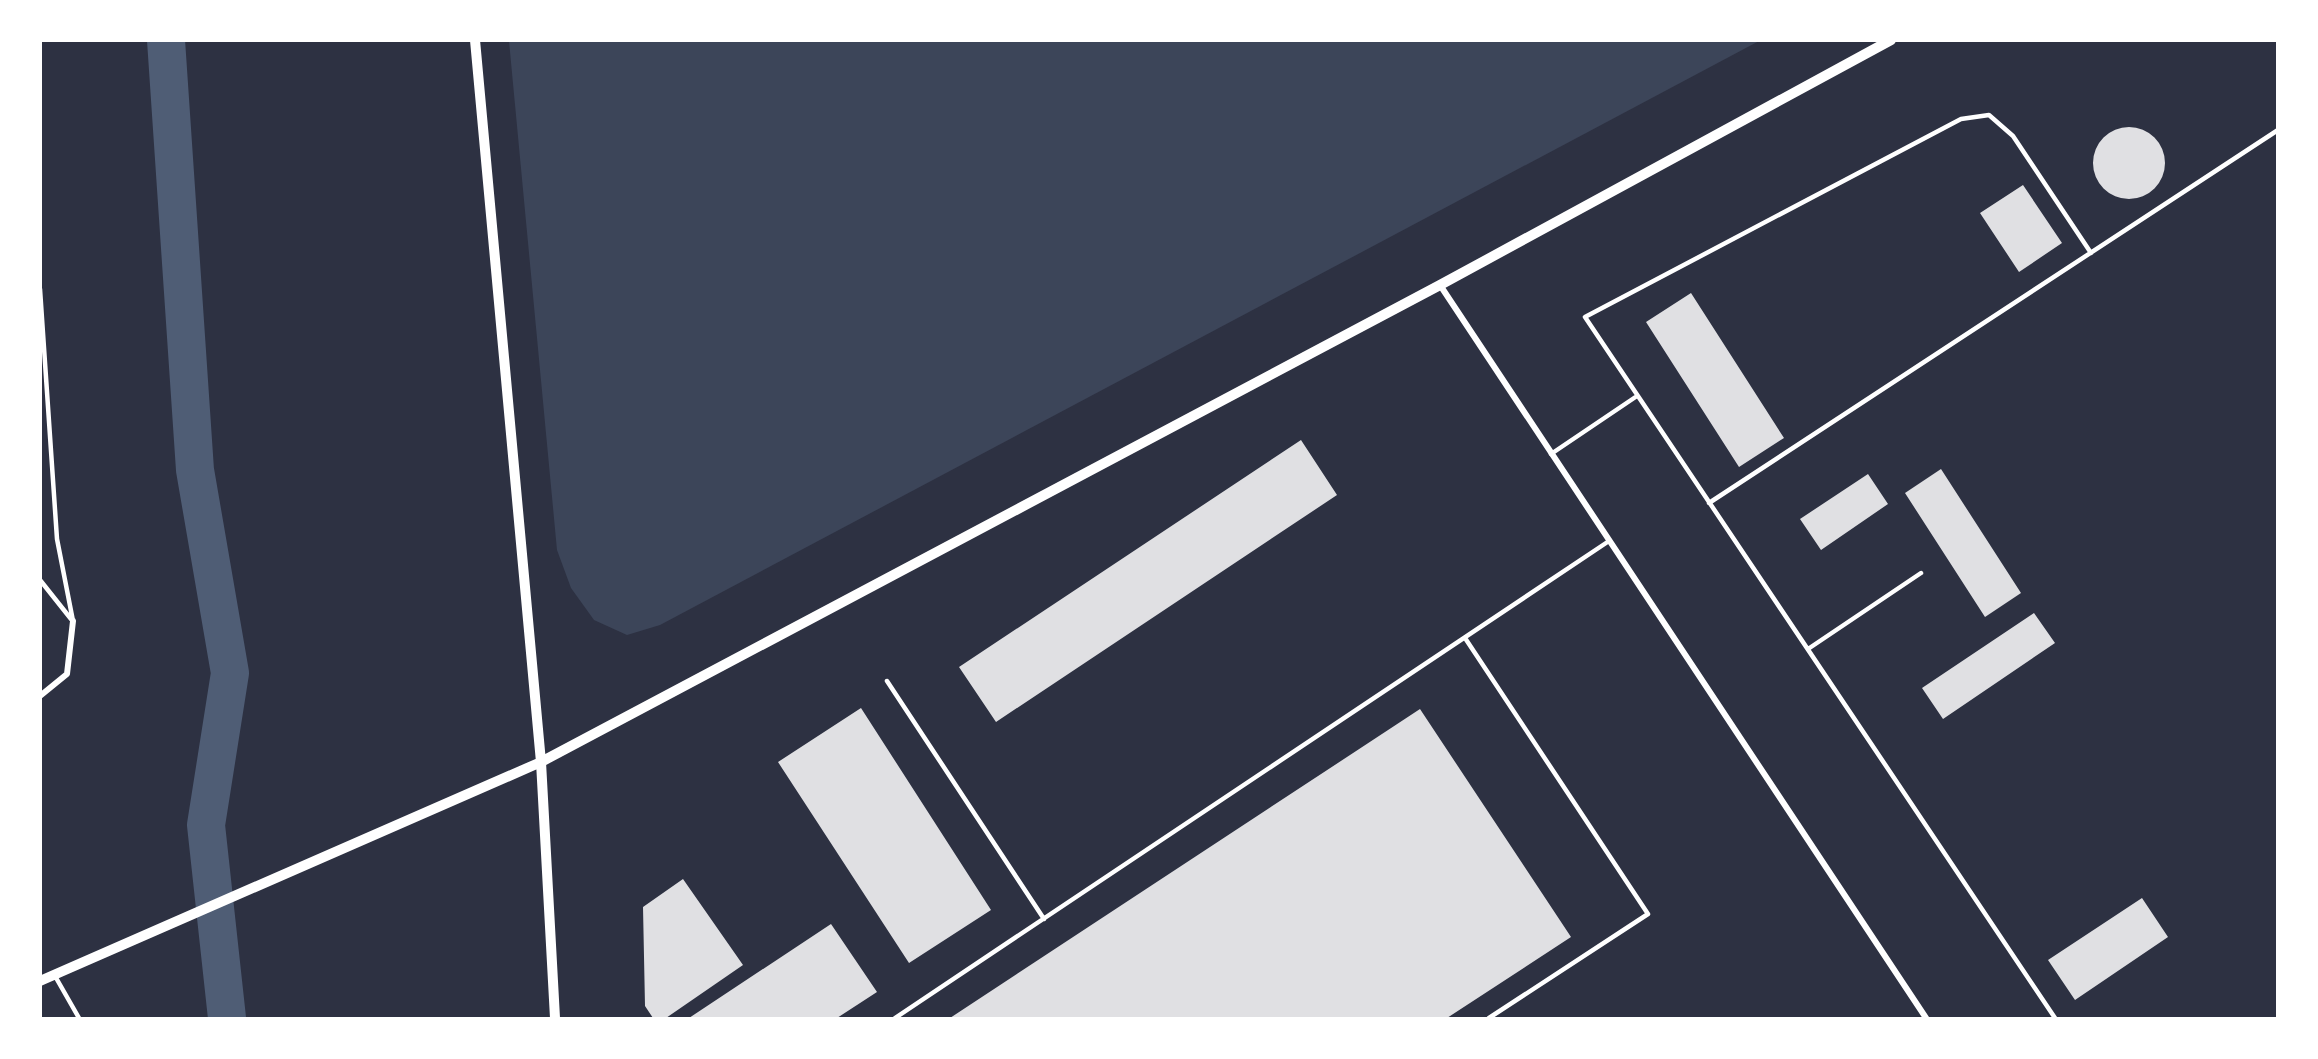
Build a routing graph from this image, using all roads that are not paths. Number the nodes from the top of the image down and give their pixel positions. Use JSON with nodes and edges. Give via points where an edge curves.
{"nodes":[{"id":1,"x":476,"y":40,"type":"edge"},
{"id":2,"x":1891,"y":40,"type":"edge"},
{"id":3,"x":2277,"y":130,"type":"edge"},
{"id":4,"x":2091,"y":253,"type":"junction"},
{"id":5,"x":1440,"y":285,"type":"junction"},
{"id":6,"x":40,"y":289,"type":"edge"},
{"id":7,"x":1637,"y":396,"type":"junction"},
{"id":8,"x":1551,"y":454,"type":"junction"},
{"id":9,"x":1709,"y":503,"type":"junction"},
{"id":10,"x":1610,"y":541,"type":"junction"},
{"id":11,"x":1922,"y":573,"type":"dead end"},
{"id":12,"x":40,"y":580,"type":"edge"},
{"id":13,"x":73,"y":621,"type":"junction"},
{"id":14,"x":1465,"y":638,"type":"junction"},
{"id":15,"x":1808,"y":649,"type":"junction"},
{"id":16,"x":886,"y":681,"type":"dead end"},
{"id":17,"x":40,"y":696,"type":"edge"},
{"id":18,"x":541,"y":762,"type":"junction"},
{"id":19,"x":1044,"y":919,"type":"junction"},
{"id":20,"x":55,"y":976,"type":"junction"},
{"id":21,"x":40,"y":981,"type":"edge"},
{"id":22,"x":80,"y":1018,"type":"edge"},
{"id":23,"x":555,"y":1018,"type":"edge"},
{"id":24,"x":895,"y":1018,"type":"edge"},
{"id":25,"x":1489,"y":1018,"type":"edge"},
{"id":26,"x":1926,"y":1018,"type":"edge"},
{"id":27,"x":2055,"y":1018,"type":"edge"}],
"edges":[{"from":1,"to":18,"type":"street"},
{"from":2,"to":5,"type":"street"},
{"from":3,"to":4,"type":"lane"},
{"from":4,"to":7,"type":"lane","via":[[2013,136],[1989,115],[1960,119],[1585,317]]},
{"from":4,"to":9,"type":"lane"},
{"from":5,"to":8,"type":"street"},
{"from":5,"to":18,"type":"street"},
{"from":6,"to":13,"type":"lane","via":[[57,539]]},
{"from":7,"to":8,"type":"lane"},
{"from":7,"to":9,"type":"lane"},
{"from":8,"to":10,"type":"street"},
{"from":9,"to":15,"type":"lane"},
{"from":10,"to":14,"type":"lane"},
{"from":10,"to":26,"type":"street"},
{"from":11,"to":15,"type":"lane"},
{"from":12,"to":13,"type":"lane"},
{"from":13,"to":17,"type":"street","via":[[67,674]]},
{"from":14,"to":19,"type":"lane"},
{"from":14,"to":25,"type":"lane","via":[[1648,914]]},
{"from":15,"to":27,"type":"lane"},
{"from":16,"to":19,"type":"lane"},
{"from":18,"to":20,"type":"street"},
{"from":18,"to":23,"type":"street"},
{"from":19,"to":24,"type":"lane"},
{"from":20,"to":21,"type":"street"},
{"from":20,"to":22,"type":"lane"}]}
